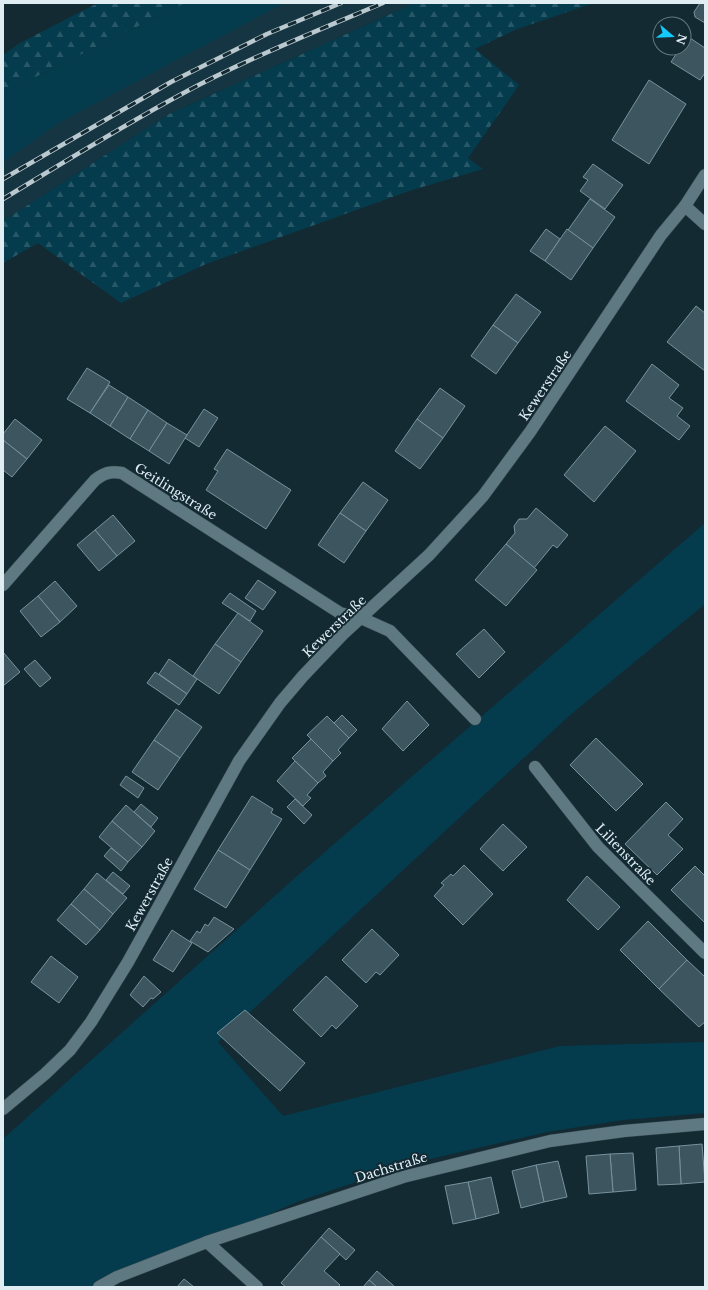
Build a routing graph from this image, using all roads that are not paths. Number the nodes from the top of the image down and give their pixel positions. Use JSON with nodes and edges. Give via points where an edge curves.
{"nodes":[{"id":1,"x":705,"y":175,"type":"edge"},
{"id":2,"x":685,"y":206,"type":"junction"},
{"id":3,"x":705,"y":224,"type":"edge"},
{"id":4,"x":3,"y":585,"type":"edge"},
{"id":5,"x":361,"y":618,"type":"junction"},
{"id":6,"x":475,"y":718,"type":"dead end"},
{"id":7,"x":535,"y":767,"type":"dead end"},
{"id":8,"x":705,"y":953,"type":"edge"},
{"id":9,"x":3,"y":1109,"type":"edge"},
{"id":10,"x":705,"y":1124,"type":"edge"},
{"id":11,"x":207,"y":1242,"type":"junction"},
{"id":12,"x":98,"y":1287,"type":"edge"},
{"id":13,"x":257,"y":1287,"type":"edge"}],
"edges":[{"from":1,"to":2,"type":"street","name":"Kewerstraße"},
{"from":2,"to":3,"type":"street"},
{"from":2,"to":5,"type":"street","name":"Kewerstraße","via":[[661,235],[530,432],[483,496],[429,555]]},
{"from":4,"to":5,"type":"street","name":"Geitlingstraße","via":[[95,480],[112,471],[129,477],[340,613]]},
{"from":5,"to":6,"type":"street","via":[[390,632]]},
{"from":5,"to":9,"type":"street","name":"Kewerstraße","via":[[333,644],[280,703],[238,761],[128,962],[79,1039],[45,1074]]},
{"from":7,"to":8,"type":"street","name":"Lilienstraße","via":[[598,847]]},
{"from":10,"to":11,"type":"street","name":"Dachstraße","via":[[550,1141],[486,1155],[403,1177]]},
{"from":11,"to":12,"type":"street","name":"Dachstraße"},
{"from":11,"to":13,"type":"street"}]}
